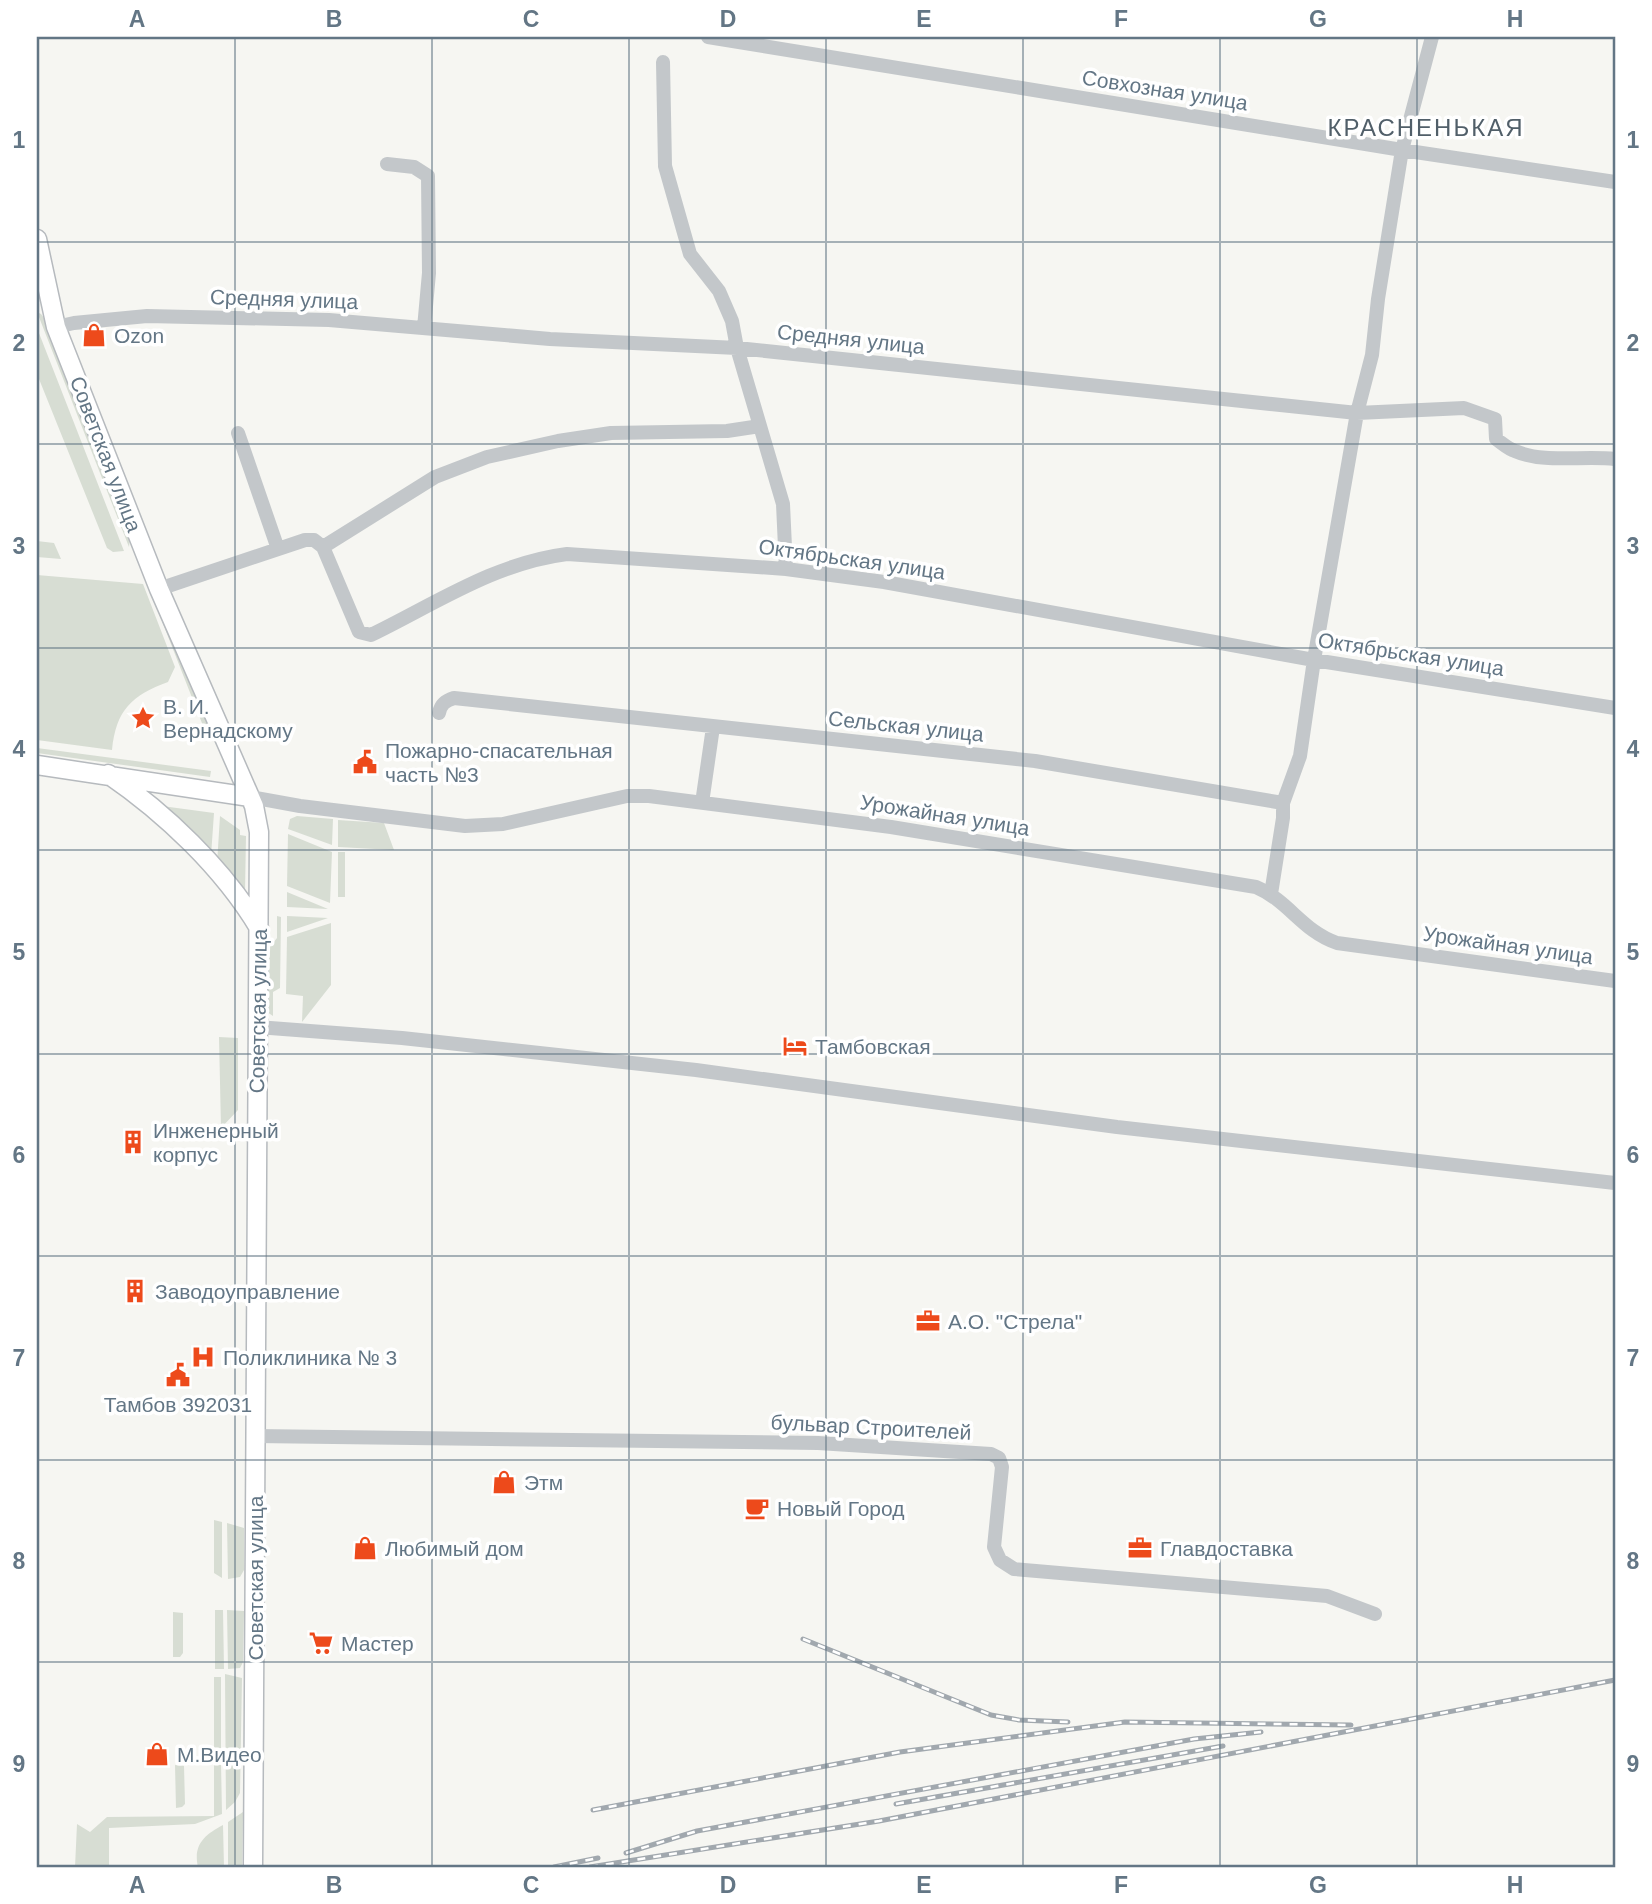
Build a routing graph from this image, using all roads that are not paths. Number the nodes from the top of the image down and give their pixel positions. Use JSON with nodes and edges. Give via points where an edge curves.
{"nodes":[{"id":1,"x":708,"y":37,"type":"edge"},
{"id":2,"x":1432,"y":37,"type":"edge"},
{"id":3,"x":663,"y":62,"type":"dead end"},
{"id":4,"x":1402,"y":150,"type":"junction"},
{"id":5,"x":387,"y":164,"type":"dead end"},
{"id":6,"x":1615,"y":182,"type":"edge"},
{"id":7,"x":37,"y":239,"type":"edge"},
{"id":8,"x":56,"y":327,"type":"junction"},
{"id":9,"x":424,"y":328,"type":"junction"},
{"id":10,"x":737,"y":348,"type":"junction"},
{"id":11,"x":1357,"y":413,"type":"junction"},
{"id":12,"x":760,"y":426,"type":"junction"},
{"id":13,"x":238,"y":433,"type":"dead end"},
{"id":14,"x":1615,"y":459,"type":"edge"},
{"id":15,"x":323,"y":547,"type":"junction"},
{"id":16,"x":278,"y":549,"type":"junction"},
{"id":17,"x":786,"y":569,"type":"junction"},
{"id":18,"x":159,"y":589,"type":"junction"},
{"id":19,"x":1314,"y":660,"type":"junction"},
{"id":20,"x":1615,"y":708,"type":"edge"},
{"id":21,"x":439,"y":713,"type":"dead end"},
{"id":22,"x":713,"y":727,"type":"junction"},
{"id":23,"x":37,"y":765,"type":"edge"},
{"id":24,"x":108,"y":774,"type":"junction"},
{"id":25,"x":250,"y":797,"type":"junction"},
{"id":26,"x":702,"y":803,"type":"junction"},
{"id":27,"x":1283,"y":803,"type":"junction"},
{"id":28,"x":1271,"y":894,"type":"junction"},
{"id":29,"x":259,"y":928,"type":"junction"},
{"id":30,"x":1615,"y":981,"type":"edge"},
{"id":31,"x":257,"y":1027,"type":"junction"},
{"id":32,"x":1615,"y":1183,"type":"edge"},
{"id":33,"x":255,"y":1436,"type":"junction"},
{"id":34,"x":1375,"y":1614,"type":"dead end"},
{"id":35,"x":253,"y":1867,"type":"edge"}],
"edges":[{"from":1,"to":4,"type":"street","name":"Совхозная улица"},
{"from":2,"to":4,"type":"street"},
{"from":3,"to":10,"type":"street","via":[[665,166],[691,254],[719,291]]},
{"from":4,"to":6,"type":"street","name":"Совхозная улица"},
{"from":4,"to":11,"type":"street","via":[[1372,355]]},
{"from":5,"to":9,"type":"street","via":[[414,167],[428,176],[429,273]]},
{"from":7,"to":8,"type":"main road","name":"Советская улица"},
{"from":8,"to":9,"type":"street","name":"Средняя улица","via":[[147,316],[329,320]]},
{"from":8,"to":18,"type":"main road","name":"Советская улица"},
{"from":9,"to":10,"type":"street","name":"Средняя улица"},
{"from":10,"to":11,"type":"street","name":"Средняя улица"},
{"from":10,"to":12,"type":"street"},
{"from":11,"to":14,"type":"street","name":"Средняя улица","via":[[1464,408],[1495,419],[1496,439],[1515,452],[1556,459]]},
{"from":11,"to":19,"type":"street"},
{"from":12,"to":15,"type":"street","via":[[611,433],[486,457],[435,477]]},
{"from":12,"to":17,"type":"street","via":[[783,504]]},
{"from":13,"to":16,"type":"street"},
{"from":15,"to":16,"type":"street","via":[[305,540]]},
{"from":15,"to":17,"type":"street","name":"Октябрьская улица","via":[[364,635],[499,571],[538,558],[567,554]]},
{"from":16,"to":18,"type":"street"},
{"from":17,"to":19,"type":"street","name":"Октябрьская улица","via":[[1037,608]]},
{"from":18,"to":25,"type":"main road","name":"Советская улица"},
{"from":19,"to":20,"type":"street","name":"Октябрьская улица"},
{"from":19,"to":27,"type":"street","via":[[1300,756]]},
{"from":21,"to":22,"type":"street","name":"Сельская улица","via":[[441,705],[454,698]]},
{"from":22,"to":26,"type":"street"},
{"from":22,"to":27,"type":"street","name":"Сельская улица","via":[[1035,761]]},
{"from":23,"to":24,"type":"main road"},
{"from":24,"to":25,"type":"main road"},
{"from":24,"to":29,"type":"main road","via":[[175,828],[235,890]]},
{"from":25,"to":26,"type":"street","name":"Урожайная улица","via":[[465,826],[503,824],[627,796]]},
{"from":25,"to":29,"type":"main road","name":"Советская улица","via":[[260,832]]},
{"from":26,"to":28,"type":"street","name":"Урожайная улица","via":[[905,829],[1256,887]]},
{"from":27,"to":28,"type":"street"},
{"from":28,"to":30,"type":"street","name":"Урожайная улица","via":[[1320,937],[1337,943]]},
{"from":29,"to":31,"type":"main road","name":"Советская улица"},
{"from":31,"to":32,"type":"street","via":[[684,1069],[1117,1127]]},
{"from":31,"to":33,"type":"main road","name":"Советская улица"},
{"from":33,"to":34,"type":"street","name":"бульвар Строителей","via":[[817,1443],[991,1454],[999,1458],[1002,1467],[994,1547],[1000,1560],[1014,1569],[1327,1596]]},
{"from":33,"to":35,"type":"main road","name":"Советская улица"}]}
